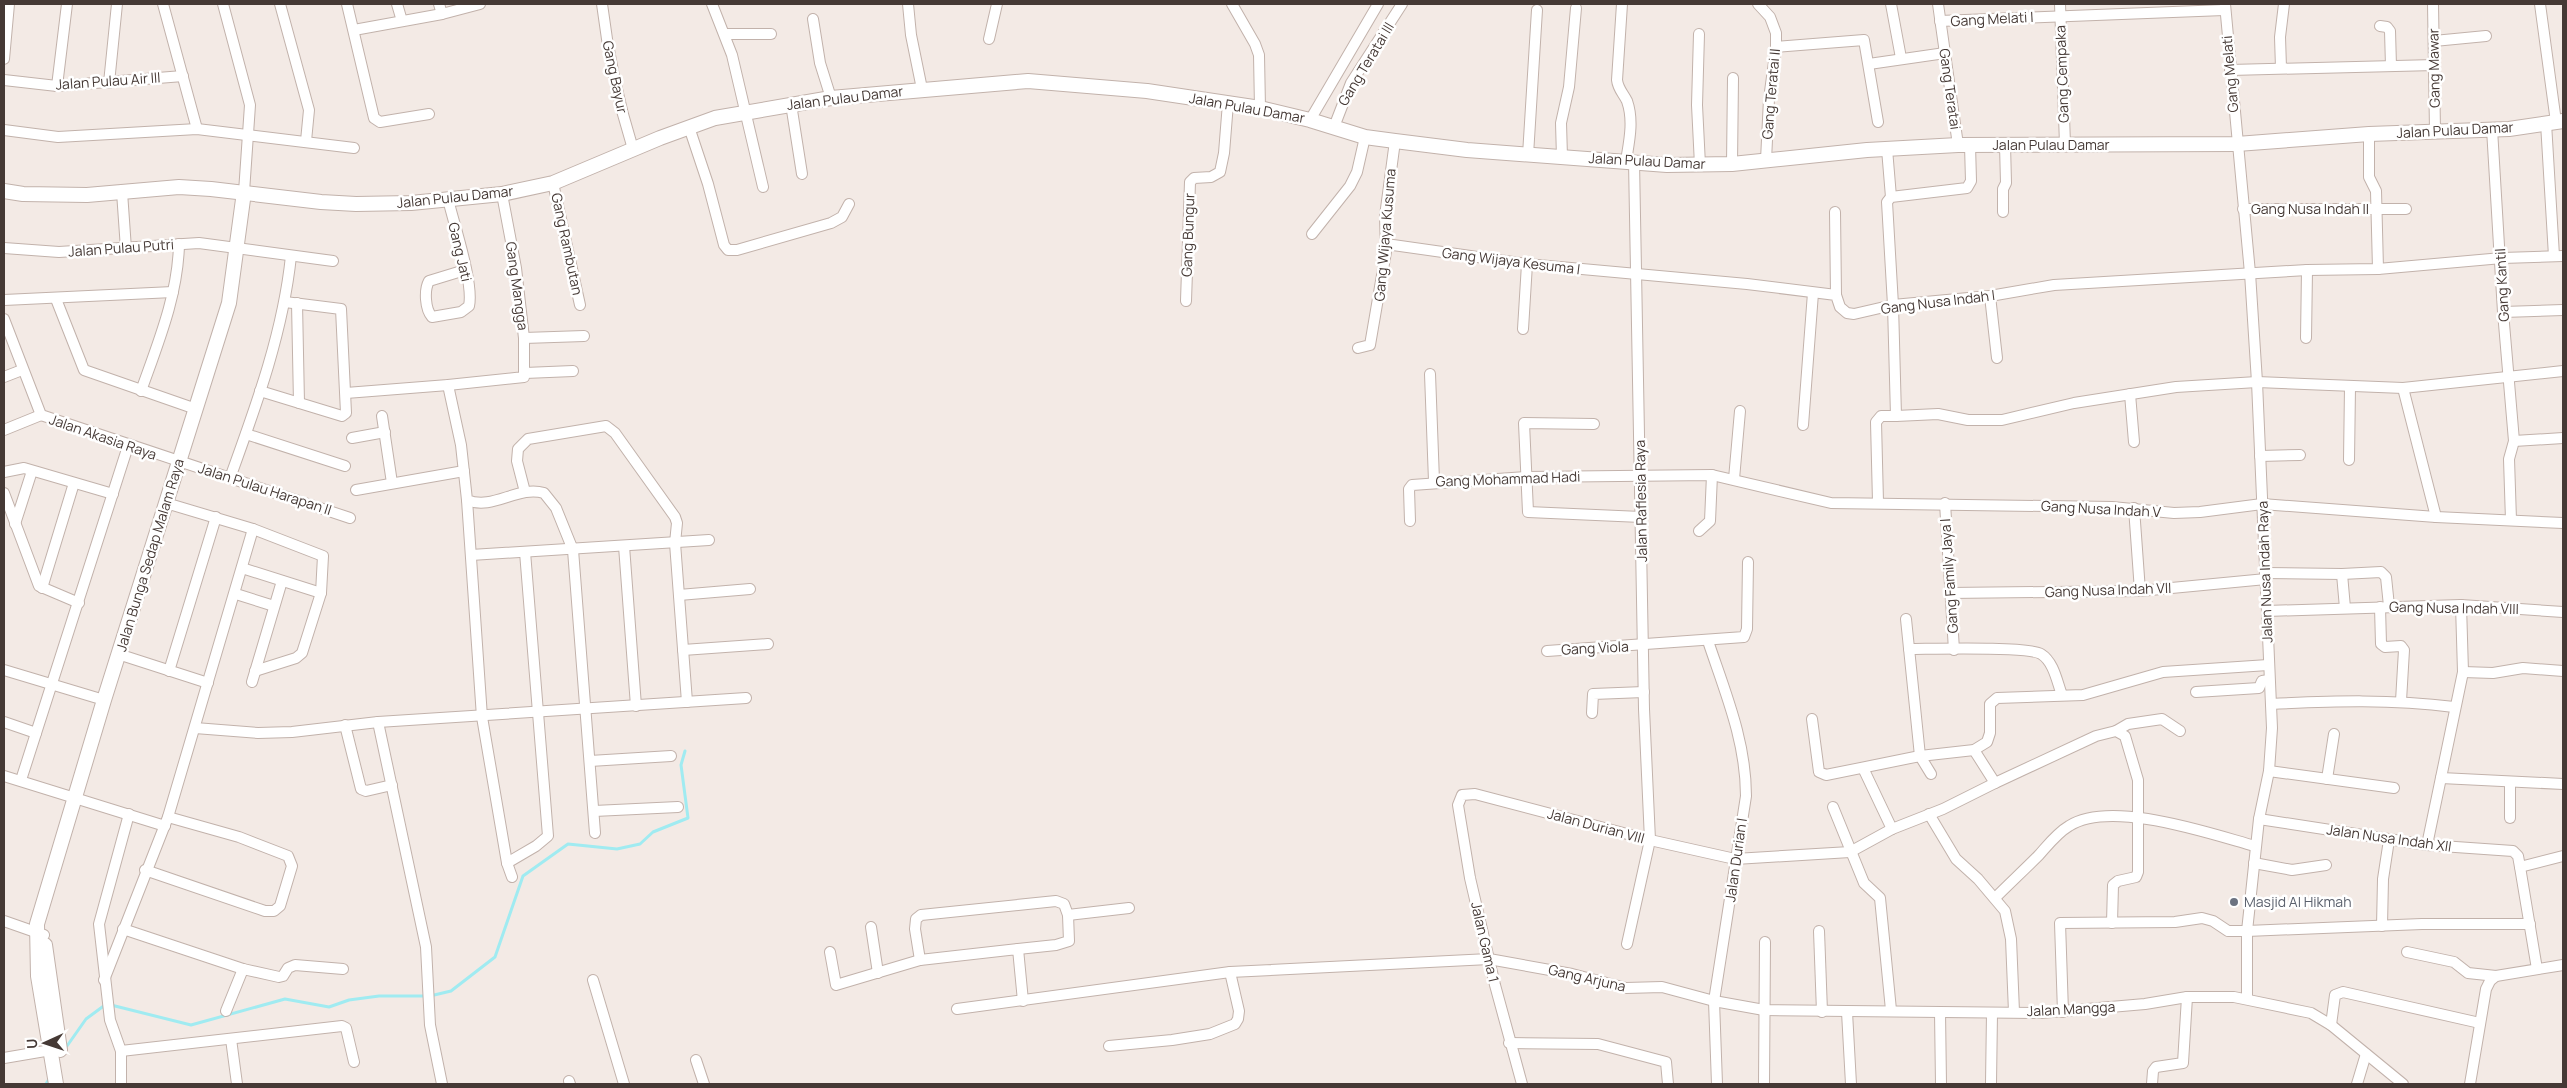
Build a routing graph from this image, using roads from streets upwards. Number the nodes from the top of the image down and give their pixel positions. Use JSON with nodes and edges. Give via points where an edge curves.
{"nodes":[{"id":1,"x":67,"y":4,"type":"edge"},
{"id":2,"x":117,"y":4,"type":"edge"},
{"id":3,"x":163,"y":4,"type":"edge"},
{"id":4,"x":280,"y":4,"type":"edge"},
{"id":5,"x":347,"y":4,"type":"edge"},
{"id":6,"x":397,"y":4,"type":"edge"},
{"id":7,"x":480,"y":4,"type":"edge"},
{"id":8,"x":602,"y":4,"type":"edge"},
{"id":9,"x":714,"y":4,"type":"edge"},
{"id":10,"x":908,"y":4,"type":"edge"},
{"id":11,"x":997,"y":4,"type":"edge"},
{"id":12,"x":1232,"y":4,"type":"edge"},
{"id":13,"x":1378,"y":4,"type":"edge"},
{"id":14,"x":1402,"y":4,"type":"edge"},
{"id":15,"x":1622,"y":4,"type":"edge"},
{"id":16,"x":1758,"y":4,"type":"edge"},
{"id":17,"x":1891,"y":4,"type":"edge"},
{"id":18,"x":1938,"y":4,"type":"edge"},
{"id":19,"x":2060,"y":4,"type":"edge"},
{"id":20,"x":2284,"y":4,"type":"edge"},
{"id":21,"x":2433,"y":4,"type":"edge"},
{"id":22,"x":2540,"y":4,"type":"edge"},
{"id":23,"x":227,"y":5,"type":"edge"},
{"id":24,"x":2224,"y":7,"type":"edge"},
{"id":25,"x":7,"y":8,"type":"edge"},
{"id":26,"x":1576,"y":8,"type":"dead end"},
{"id":27,"x":2166,"y":8,"type":"edge"},
{"id":28,"x":441,"y":9,"type":"edge"},
{"id":29,"x":1537,"y":10,"type":"dead end"},
{"id":30,"x":2060,"y":16,"type":"junction"},
{"id":31,"x":813,"y":19,"type":"dead end"},
{"id":32,"x":402,"y":21,"type":"junction"},
{"id":33,"x":1940,"y":21,"type":"junction"},
{"id":34,"x":2380,"y":26,"type":"dead end"},
{"id":35,"x":354,"y":30,"type":"junction"},
{"id":36,"x":725,"y":34,"type":"junction"},
{"id":37,"x":772,"y":34,"type":"dead end"},
{"id":38,"x":1699,"y":34,"type":"dead end"},
{"id":39,"x":2486,"y":36,"type":"dead end"},
{"id":40,"x":989,"y":39,"type":"dead end"},
{"id":41,"x":2434,"y":41,"type":"junction"},
{"id":42,"x":1776,"y":47,"type":"junction"},
{"id":43,"x":1945,"y":53,"type":"junction"},
{"id":44,"x":1902,"y":58,"type":"junction"},
{"id":45,"x":4,"y":60,"type":"edge"},
{"id":46,"x":1869,"y":64,"type":"junction"},
{"id":47,"x":2435,"y":65,"type":"junction"},
{"id":48,"x":2391,"y":66,"type":"junction"},
{"id":49,"x":2281,"y":68,"type":"junction"},
{"id":50,"x":2230,"y":70,"type":"junction"},
{"id":51,"x":183,"y":76,"type":"junction"},
{"id":52,"x":1733,"y":78,"type":"dead end"},
{"id":53,"x":4,"y":80,"type":"edge"},
{"id":54,"x":110,"y":83,"type":"junction"},
{"id":55,"x":57,"y":86,"type":"junction"},
{"id":56,"x":922,"y":89,"type":"junction"},
{"id":57,"x":831,"y":98,"type":"junction"},
{"id":58,"x":1228,"y":103,"type":"junction"},
{"id":59,"x":791,"y":104,"type":"junction"},
{"id":60,"x":1260,"y":108,"type":"junction"},
{"id":61,"x":746,"y":112,"type":"junction"},
{"id":62,"x":429,"y":114,"type":"dead end"},
{"id":63,"x":1878,"y":122,"type":"dead end"},
{"id":64,"x":2555,"y":122,"type":"edge"},
{"id":65,"x":1323,"y":123,"type":"junction"},
{"id":66,"x":689,"y":127,"type":"junction"},
{"id":67,"x":197,"y":129,"type":"junction"},
{"id":68,"x":2492,"y":129,"type":"junction"},
{"id":69,"x":4,"y":130,"type":"edge"},
{"id":70,"x":2435,"y":131,"type":"junction"},
{"id":71,"x":249,"y":134,"type":"junction"},
{"id":72,"x":2369,"y":134,"type":"junction"},
{"id":73,"x":1365,"y":137,"type":"junction"},
{"id":74,"x":306,"y":141,"type":"junction"},
{"id":75,"x":1395,"y":141,"type":"junction"},
{"id":76,"x":2065,"y":144,"type":"junction"},
{"id":77,"x":2237,"y":144,"type":"junction"},
{"id":78,"x":1964,"y":145,"type":"junction"},
{"id":79,"x":2005,"y":145,"type":"junction"},
{"id":80,"x":354,"y":148,"type":"dead end"},
{"id":81,"x":633,"y":149,"type":"junction"},
{"id":82,"x":1887,"y":149,"type":"junction"},
{"id":83,"x":1528,"y":155,"type":"junction"},
{"id":84,"x":1562,"y":157,"type":"junction"},
{"id":85,"x":1766,"y":160,"type":"junction"},
{"id":86,"x":1630,"y":161,"type":"junction"},
{"id":87,"x":1732,"y":164,"type":"junction"},
{"id":88,"x":1700,"y":165,"type":"junction"},
{"id":89,"x":802,"y":174,"type":"dead end"},
{"id":90,"x":553,"y":183,"type":"junction"},
{"id":91,"x":763,"y":187,"type":"dead end"},
{"id":92,"x":4,"y":191,"type":"edge"},
{"id":93,"x":122,"y":192,"type":"junction"},
{"id":94,"x":244,"y":192,"type":"junction"},
{"id":95,"x":502,"y":194,"type":"junction"},
{"id":96,"x":1891,"y":198,"type":"junction"},
{"id":97,"x":448,"y":199,"type":"junction"},
{"id":98,"x":849,"y":204,"type":"dead end"},
{"id":99,"x":2243,"y":209,"type":"junction"},
{"id":100,"x":2406,"y":209,"type":"dead end"},
{"id":101,"x":2376,"y":210,"type":"junction"},
{"id":102,"x":1835,"y":212,"type":"dead end"},
{"id":103,"x":2004,"y":212,"type":"dead end"},
{"id":104,"x":1312,"y":234,"type":"dead end"},
{"id":105,"x":180,"y":244,"type":"junction"},
{"id":106,"x":1386,"y":244,"type":"junction"},
{"id":107,"x":4,"y":248,"type":"edge"},
{"id":108,"x":126,"y":249,"type":"junction"},
{"id":109,"x":238,"y":249,"type":"junction"},
{"id":110,"x":291,"y":256,"type":"junction"},
{"id":111,"x":2559,"y":256,"type":"edge"},
{"id":112,"x":2502,"y":258,"type":"junction"},
{"id":113,"x":332,"y":261,"type":"dead end"},
{"id":114,"x":1527,"y":264,"type":"junction"},
{"id":115,"x":2378,"y":269,"type":"junction"},
{"id":116,"x":465,"y":270,"type":"junction"},
{"id":117,"x":2307,"y":270,"type":"junction"},
{"id":118,"x":2250,"y":273,"type":"junction"},
{"id":119,"x":1637,"y":274,"type":"junction"},
{"id":120,"x":174,"y":292,"type":"junction"},
{"id":121,"x":1813,"y":293,"type":"junction"},
{"id":122,"x":1836,"y":295,"type":"junction"},
{"id":123,"x":1990,"y":296,"type":"junction"},
{"id":124,"x":56,"y":299,"type":"junction"},
{"id":125,"x":4,"y":300,"type":"edge"},
{"id":126,"x":1186,"y":301,"type":"dead end"},
{"id":127,"x":285,"y":302,"type":"junction"},
{"id":128,"x":297,"y":303,"type":"junction"},
{"id":129,"x":580,"y":305,"type":"dead end"},
{"id":130,"x":1893,"y":306,"type":"junction"},
{"id":131,"x":2563,"y":310,"type":"edge"},
{"id":132,"x":2503,"y":312,"type":"junction"},
{"id":133,"x":4,"y":319,"type":"edge"},
{"id":134,"x":1523,"y":329,"type":"dead end"},
{"id":135,"x":584,"y":336,"type":"dead end"},
{"id":136,"x":524,"y":338,"type":"junction"},
{"id":137,"x":2306,"y":338,"type":"dead end"},
{"id":138,"x":1358,"y":348,"type":"dead end"},
{"id":139,"x":1997,"y":358,"type":"dead end"},
{"id":140,"x":22,"y":370,"type":"junction"},
{"id":141,"x":573,"y":371,"type":"dead end"},
{"id":142,"x":2563,"y":371,"type":"edge"},
{"id":143,"x":1430,"y":374,"type":"dead end"},
{"id":144,"x":524,"y":375,"type":"junction"},
{"id":145,"x":2510,"y":376,"type":"junction"},
{"id":146,"x":4,"y":377,"type":"edge"},
{"id":147,"x":2257,"y":382,"type":"junction"},
{"id":148,"x":448,"y":385,"type":"junction"},
{"id":149,"x":2350,"y":387,"type":"junction"},
{"id":150,"x":2403,"y":388,"type":"junction"},
{"id":151,"x":141,"y":391,"type":"junction"},
{"id":152,"x":260,"y":391,"type":"junction"},
{"id":153,"x":346,"y":393,"type":"junction"},
{"id":154,"x":2130,"y":394,"type":"junction"},
{"id":155,"x":299,"y":403,"type":"junction"},
{"id":156,"x":196,"y":409,"type":"junction"},
{"id":157,"x":1740,"y":410,"type":"dead end"},
{"id":158,"x":41,"y":415,"type":"junction"},
{"id":159,"x":382,"y":416,"type":"dead end"},
{"id":160,"x":1896,"y":416,"type":"junction"},
{"id":161,"x":1594,"y":424,"type":"dead end"},
{"id":162,"x":1803,"y":425,"type":"dead end"},
{"id":163,"x":4,"y":430,"type":"edge"},
{"id":164,"x":385,"y":432,"type":"junction"},
{"id":165,"x":246,"y":434,"type":"junction"},
{"id":166,"x":352,"y":438,"type":"dead end"},
{"id":167,"x":2563,"y":438,"type":"edge"},
{"id":168,"x":2514,"y":441,"type":"junction"},
{"id":169,"x":2134,"y":442,"type":"dead end"},
{"id":170,"x":128,"y":446,"type":"junction"},
{"id":171,"x":2300,"y":455,"type":"dead end"},
{"id":172,"x":2260,"y":456,"type":"junction"},
{"id":173,"x":2349,"y":460,"type":"dead end"},
{"id":174,"x":179,"y":462,"type":"junction"},
{"id":175,"x":346,"y":466,"type":"dead end"},
{"id":176,"x":32,"y":471,"type":"junction"},
{"id":177,"x":464,"y":471,"type":"junction"},
{"id":178,"x":4,"y":472,"type":"edge"},
{"id":179,"x":1641,"y":475,"type":"junction"},
{"id":180,"x":1712,"y":475,"type":"junction"},
{"id":181,"x":1526,"y":477,"type":"junction"},
{"id":182,"x":230,"y":478,"type":"junction"},
{"id":183,"x":1734,"y":479,"type":"junction"},
{"id":184,"x":1434,"y":481,"type":"junction"},
{"id":185,"x":74,"y":483,"type":"junction"},
{"id":186,"x":392,"y":483,"type":"junction"},
{"id":187,"x":356,"y":490,"type":"dead end"},
{"id":188,"x":525,"y":492,"type":"junction"},
{"id":189,"x":4,"y":493,"type":"edge"},
{"id":190,"x":113,"y":494,"type":"junction"},
{"id":191,"x":467,"y":500,"type":"junction"},
{"id":192,"x":1878,"y":502,"type":"junction"},
{"id":193,"x":166,"y":503,"type":"junction"},
{"id":194,"x":1945,"y":504,"type":"junction"},
{"id":195,"x":2262,"y":504,"type":"junction"},
{"id":196,"x":2134,"y":508,"type":"junction"},
{"id":197,"x":216,"y":517,"type":"junction"},
{"id":198,"x":1641,"y":517,"type":"junction"},
{"id":199,"x":2436,"y":517,"type":"junction"},
{"id":200,"x":350,"y":518,"type":"dead end"},
{"id":201,"x":2512,"y":520,"type":"junction"},
{"id":202,"x":1410,"y":521,"type":"dead end"},
{"id":203,"x":2563,"y":523,"type":"edge"},
{"id":204,"x":15,"y":524,"type":"junction"},
{"id":205,"x":253,"y":529,"type":"junction"},
{"id":206,"x":1699,"y":531,"type":"dead end"},
{"id":207,"x":709,"y":540,"type":"dead end"},
{"id":208,"x":674,"y":543,"type":"junction"},
{"id":209,"x":624,"y":546,"type":"junction"},
{"id":210,"x":573,"y":550,"type":"junction"},
{"id":211,"x":525,"y":552,"type":"junction"},
{"id":212,"x":471,"y":555,"type":"junction"},
{"id":213,"x":1748,"y":562,"type":"dead end"},
{"id":214,"x":242,"y":568,"type":"junction"},
{"id":215,"x":2342,"y":574,"type":"junction"},
{"id":216,"x":2266,"y":576,"type":"junction"},
{"id":217,"x":282,"y":581,"type":"junction"},
{"id":218,"x":42,"y":588,"type":"junction"},
{"id":219,"x":750,"y":589,"type":"dead end"},
{"id":220,"x":2140,"y":591,"type":"junction"},
{"id":221,"x":1949,"y":593,"type":"junction"},
{"id":222,"x":236,"y":594,"type":"junction"},
{"id":223,"x":320,"y":594,"type":"junction"},
{"id":224,"x":679,"y":595,"type":"junction"},
{"id":225,"x":79,"y":603,"type":"junction"},
{"id":226,"x":2461,"y":605,"type":"junction"},
{"id":227,"x":274,"y":606,"type":"junction"},
{"id":228,"x":2385,"y":607,"type":"junction"},
{"id":229,"x":2345,"y":608,"type":"junction"},
{"id":230,"x":2267,"y":611,"type":"junction"},
{"id":231,"x":2563,"y":612,"type":"edge"},
{"id":232,"x":1906,"y":619,"type":"dead end"},
{"id":233,"x":1708,"y":641,"type":"junction"},
{"id":234,"x":768,"y":644,"type":"dead end"},
{"id":235,"x":1643,"y":645,"type":"junction"},
{"id":236,"x":1909,"y":649,"type":"junction"},
{"id":237,"x":683,"y":650,"type":"junction"},
{"id":238,"x":1547,"y":650,"type":"dead end"},
{"id":239,"x":1954,"y":650,"type":"junction"},
{"id":240,"x":118,"y":654,"type":"junction"},
{"id":241,"x":2268,"y":665,"type":"junction"},
{"id":242,"x":4,"y":670,"type":"edge"},
{"id":243,"x":169,"y":671,"type":"junction"},
{"id":244,"x":255,"y":671,"type":"junction"},
{"id":245,"x":2563,"y":671,"type":"edge"},
{"id":246,"x":2463,"y":672,"type":"junction"},
{"id":247,"x":2269,"y":680,"type":"junction"},
{"id":248,"x":252,"y":682,"type":"dead end"},
{"id":249,"x":208,"y":683,"type":"junction"},
{"id":250,"x":52,"y":684,"type":"junction"},
{"id":251,"x":1644,"y":692,"type":"junction"},
{"id":252,"x":2196,"y":692,"type":"dead end"},
{"id":253,"x":2062,"y":695,"type":"junction"},
{"id":254,"x":746,"y":698,"type":"dead end"},
{"id":255,"x":104,"y":700,"type":"junction"},
{"id":256,"x":2401,"y":701,"type":"junction"},
{"id":257,"x":687,"y":702,"type":"junction"},
{"id":258,"x":2270,"y":704,"type":"junction"},
{"id":259,"x":636,"y":706,"type":"junction"},
{"id":260,"x":2454,"y":707,"type":"junction"},
{"id":261,"x":586,"y":710,"type":"junction"},
{"id":262,"x":1592,"y":713,"type":"dead end"},
{"id":263,"x":538,"y":714,"type":"junction"},
{"id":264,"x":482,"y":717,"type":"junction"},
{"id":265,"x":1812,"y":719,"type":"dead end"},
{"id":266,"x":4,"y":722,"type":"edge"},
{"id":267,"x":378,"y":722,"type":"junction"},
{"id":268,"x":345,"y":725,"type":"junction"},
{"id":269,"x":195,"y":728,"type":"junction"},
{"id":270,"x":2116,"y":731,"type":"junction"},
{"id":271,"x":2180,"y":731,"type":"dead end"},
{"id":272,"x":36,"y":732,"type":"junction"},
{"id":273,"x":2334,"y":734,"type":"dead end"},
{"id":274,"x":1974,"y":750,"type":"junction"},
{"id":275,"x":671,"y":756,"type":"dead end"},
{"id":276,"x":1920,"y":756,"type":"junction"},
{"id":277,"x":590,"y":761,"type":"junction"},
{"id":278,"x":1863,"y":768,"type":"junction"},
{"id":279,"x":2269,"y":772,"type":"junction"},
{"id":280,"x":1931,"y":774,"type":"dead end"},
{"id":281,"x":4,"y":776,"type":"edge"},
{"id":282,"x":2441,"y":778,"type":"junction"},
{"id":283,"x":2326,"y":779,"type":"junction"},
{"id":284,"x":21,"y":780,"type":"junction"},
{"id":285,"x":2510,"y":782,"type":"junction"},
{"id":286,"x":1995,"y":783,"type":"junction"},
{"id":287,"x":2563,"y":784,"type":"edge"},
{"id":288,"x":392,"y":785,"type":"junction"},
{"id":289,"x":2394,"y":788,"type":"dead end"},
{"id":290,"x":76,"y":797,"type":"junction"},
{"id":291,"x":1459,"y":797,"type":"joint"},
{"id":292,"x":678,"y":807,"type":"dead end"},
{"id":293,"x":1833,"y":807,"type":"dead end"},
{"id":294,"x":594,"y":812,"type":"junction"},
{"id":295,"x":129,"y":814,"type":"junction"},
{"id":296,"x":1930,"y":814,"type":"junction"},
{"id":297,"x":2138,"y":818,"type":"junction"},
{"id":298,"x":2510,"y":818,"type":"dead end"},
{"id":299,"x":2259,"y":819,"type":"junction"},
{"id":300,"x":166,"y":822,"type":"junction"},
{"id":301,"x":1892,"y":829,"type":"junction"},
{"id":302,"x":595,"y":833,"type":"dead end"},
{"id":303,"x":1650,"y":840,"type":"junction"},
{"id":304,"x":2389,"y":840,"type":"junction"},
{"id":305,"x":2427,"y":845,"type":"junction"},
{"id":306,"x":2255,"y":846,"type":"junction"},
{"id":307,"x":1850,"y":852,"type":"junction"},
{"id":308,"x":2563,"y":856,"type":"edge"},
{"id":309,"x":1735,"y":859,"type":"junction"},
{"id":310,"x":507,"y":863,"type":"junction"},
{"id":311,"x":2254,"y":863,"type":"junction"},
{"id":312,"x":2326,"y":865,"type":"dead end"},
{"id":313,"x":2520,"y":867,"type":"junction"},
{"id":314,"x":145,"y":870,"type":"junction"},
{"id":315,"x":512,"y":877,"type":"dead end"},
{"id":316,"x":1995,"y":898,"type":"junction"},
{"id":317,"x":1129,"y":908,"type":"dead end"},
{"id":318,"x":1068,"y":915,"type":"junction"},
{"id":319,"x":4,"y":921,"type":"edge"},
{"id":320,"x":2112,"y":923,"type":"junction"},
{"id":321,"x":2530,"y":924,"type":"junction"},
{"id":322,"x":2382,"y":926,"type":"junction"},
{"id":323,"x":38,"y":927,"type":"junction"},
{"id":324,"x":871,"y":927,"type":"dead end"},
{"id":325,"x":123,"y":929,"type":"junction"},
{"id":326,"x":1819,"y":931,"type":"dead end"},
{"id":327,"x":2247,"y":931,"type":"junction"},
{"id":328,"x":1765,"y":942,"type":"dead end"},
{"id":329,"x":1627,"y":944,"type":"dead end"},
{"id":330,"x":1018,"y":949,"type":"junction"},
{"id":331,"x":830,"y":952,"type":"dead end"},
{"id":332,"x":2407,"y":952,"type":"dead end"},
{"id":333,"x":1489,"y":958,"type":"junction"},
{"id":334,"x":920,"y":960,"type":"junction"},
{"id":335,"x":2563,"y":965,"type":"edge"},
{"id":336,"x":243,"y":968,"type":"junction"},
{"id":337,"x":2537,"y":969,"type":"junction"},
{"id":338,"x":343,"y":970,"type":"dead end"},
{"id":339,"x":1230,"y":972,"type":"junction"},
{"id":340,"x":878,"y":973,"type":"junction"},
{"id":341,"x":2496,"y":976,"type":"junction"},
{"id":342,"x":104,"y":980,"type":"junction"},
{"id":343,"x":593,"y":980,"type":"dead end"},
{"id":344,"x":2187,"y":997,"type":"junction"},
{"id":345,"x":2247,"y":998,"type":"junction"},
{"id":346,"x":1022,"y":1001,"type":"junction"},
{"id":347,"x":1714,"y":1001,"type":"junction"},
{"id":348,"x":957,"y":1009,"type":"dead end"},
{"id":349,"x":1764,"y":1010,"type":"junction"},
{"id":350,"x":1891,"y":1010,"type":"junction"},
{"id":351,"x":226,"y":1011,"type":"dead end"},
{"id":352,"x":1822,"y":1012,"type":"junction"},
{"id":353,"x":1847,"y":1012,"type":"junction"},
{"id":354,"x":1940,"y":1012,"type":"junction"},
{"id":355,"x":2014,"y":1012,"type":"junction"},
{"id":356,"x":2063,"y":1012,"type":"junction"},
{"id":357,"x":1992,"y":1013,"type":"junction"},
{"id":358,"x":2331,"y":1024,"type":"junction"},
{"id":359,"x":2480,"y":1024,"type":"junction"},
{"id":360,"x":230,"y":1038,"type":"junction"},
{"id":361,"x":1510,"y":1043,"type":"junction"},
{"id":362,"x":1109,"y":1046,"type":"dead end"},
{"id":363,"x":121,"y":1051,"type":"junction"},
{"id":364,"x":2366,"y":1054,"type":"junction"},
{"id":365,"x":56,"y":1055,"type":"junction"},
{"id":366,"x":4,"y":1058,"type":"edge"},
{"id":367,"x":696,"y":1060,"type":"dead end"},
{"id":368,"x":354,"y":1062,"type":"dead end"},
{"id":369,"x":59,"y":1083,"type":"edge"},
{"id":370,"x":121,"y":1084,"type":"edge"},
{"id":371,"x":236,"y":1084,"type":"edge"},
{"id":372,"x":442,"y":1084,"type":"edge"},
{"id":373,"x":624,"y":1084,"type":"edge"},
{"id":374,"x":704,"y":1084,"type":"edge"},
{"id":375,"x":1522,"y":1084,"type":"edge"},
{"id":376,"x":1668,"y":1084,"type":"edge"},
{"id":377,"x":1717,"y":1084,"type":"edge"},
{"id":378,"x":1764,"y":1084,"type":"edge"},
{"id":379,"x":1851,"y":1084,"type":"edge"},
{"id":380,"x":1942,"y":1084,"type":"edge"},
{"id":381,"x":1991,"y":1084,"type":"edge"},
{"id":382,"x":2152,"y":1084,"type":"edge"},
{"id":383,"x":2357,"y":1084,"type":"edge"},
{"id":384,"x":2402,"y":1084,"type":"edge"},
{"id":385,"x":2470,"y":1084,"type":"edge"}],
"edges":[{"from":1,"to":55,"type":"street"},
{"from":2,"to":54,"type":"street"},
{"from":3,"to":51,"type":"street"},
{"from":4,"to":74,"type":"street","via":[[307,103]]},
{"from":5,"to":35,"type":"street"},
{"from":6,"to":32,"type":"street"},
{"from":7,"to":28,"type":"street"},
{"from":8,"to":81,"type":"street","name":"Gang Bayur","via":[[608,57]]},
{"from":9,"to":36,"type":"street"},
{"from":10,"to":56,"type":"street"},
{"from":11,"to":40,"type":"street"},
{"from":12,"to":60,"type":"street","via":[[1259,55]]},
{"from":13,"to":65,"type":"street"},
{"from":14,"to":65,"type":"street","name":"Gang Teratai III"},
{"from":15,"to":86,"type":"street","name":"Jalan Raflesia Raya","via":[[1617,80],[1631,118]]},
{"from":16,"to":42,"type":"street","name":"Gang Teratai II","via":[[1773,23]]},
{"from":17,"to":44,"type":"street"},
{"from":18,"to":33,"type":"street","name":"Gang Teratai"},
{"from":19,"to":30,"type":"street","name":"Gang Cempaka"},
{"from":20,"to":49,"type":"street"},
{"from":21,"to":41,"type":"street","name":"Gang Mawar"},
{"from":22,"to":64,"type":"street"},
{"from":23,"to":71,"type":"street","via":[[248,97]]},
{"from":24,"to":27,"type":"street","name":"Gang Melati I"},
{"from":24,"to":50,"type":"street","name":"Gang Melati"},
{"from":25,"to":45,"type":"street"},
{"from":26,"to":84,"type":"street","via":[[1569,87],[1561,123]]},
{"from":27,"to":30,"type":"street","name":"Gang Melati I"},
{"from":28,"to":32,"type":"street"},
{"from":29,"to":83,"type":"street"},
{"from":30,"to":33,"type":"street","name":"Gang Melati I"},
{"from":30,"to":76,"type":"street","name":"Gang Cempaka"},
{"from":31,"to":57,"type":"street","via":[[820,62]]},
{"from":32,"to":35,"type":"street"},
{"from":33,"to":43,"type":"street","name":"Gang Teratai"},
{"from":34,"to":48,"type":"street","via":[[2390,31]]},
{"from":35,"to":62,"type":"street","via":[[377,121]]},
{"from":36,"to":37,"type":"street"},
{"from":36,"to":61,"type":"street"},
{"from":38,"to":88,"type":"street","via":[[1697,105]]},
{"from":39,"to":41,"type":"street"},
{"from":41,"to":47,"type":"street","name":"Gang Mawar"},
{"from":42,"to":46,"type":"street","via":[[1862,39]]},
{"from":42,"to":85,"type":"street","name":"Gang Teratai II"},
{"from":43,"to":44,"type":"street"},
{"from":43,"to":78,"type":"street","name":"Gang Teratai"},
{"from":44,"to":46,"type":"street"},
{"from":46,"to":63,"type":"street"},
{"from":47,"to":48,"type":"street"},
{"from":47,"to":70,"type":"street","name":"Gang Mawar"},
{"from":48,"to":49,"type":"street"},
{"from":49,"to":50,"type":"street"},
{"from":50,"to":77,"type":"street","name":"Gang Melati"},
{"from":51,"to":54,"type":"street","name":"Jalan Pulau Air III"},
{"from":51,"to":67,"type":"street"},
{"from":52,"to":87,"type":"street"},
{"from":53,"to":55,"type":"street","name":"Jalan Pulau Air III"},
{"from":54,"to":55,"type":"street","name":"Jalan Pulau Air III"},
{"from":56,"to":57,"type":"street","name":"Jalan Pulau Damar"},
{"from":56,"to":58,"type":"street","name":"Jalan Pulau Damar","via":[[1008,82],[1059,82]]},
{"from":57,"to":59,"type":"street","name":"Jalan Pulau Damar"},
{"from":58,"to":60,"type":"street","name":"Jalan Pulau Damar"},
{"from":58,"to":126,"type":"street","name":"Gang Bungur","via":[[1220,172],[1211,177],[1194,178],[1190,182]]},
{"from":59,"to":61,"type":"street","name":"Jalan Pulau Damar"},
{"from":59,"to":89,"type":"street"},
{"from":60,"to":65,"type":"street","name":"Jalan Pulau Damar"},
{"from":61,"to":66,"type":"street","name":"Jalan Pulau Damar"},
{"from":61,"to":91,"type":"street"},
{"from":64,"to":68,"type":"street","name":"Jalan Pulau Damar"},
{"from":64,"to":111,"type":"street"},
{"from":65,"to":73,"type":"street","name":"Jalan Pulau Damar"},
{"from":66,"to":81,"type":"street","name":"Jalan Pulau Damar"},
{"from":66,"to":98,"type":"street","via":[[728,250],[832,223],[842,217]]},
{"from":67,"to":69,"type":"street","via":[[58,137]]},
{"from":67,"to":71,"type":"street"},
{"from":68,"to":70,"type":"street","name":"Jalan Pulau Damar"},
{"from":68,"to":112,"type":"street","name":"Gang Kantil"},
{"from":70,"to":72,"type":"street","name":"Jalan Pulau Damar"},
{"from":71,"to":74,"type":"street"},
{"from":71,"to":94,"type":"street"},
{"from":72,"to":77,"type":"street","name":"Jalan Pulau Damar"},
{"from":72,"to":101,"type":"street","via":[[2369,178],[2376,191]]},
{"from":73,"to":75,"type":"street","name":"Jalan Pulau Damar"},
{"from":73,"to":104,"type":"street","via":[[1357,172],[1350,186]]},
{"from":74,"to":80,"type":"street"},
{"from":75,"to":83,"type":"street","name":"Jalan Pulau Damar"},
{"from":75,"to":106,"type":"street","name":"Gang Wijaya Kusuma","via":[[1385,216]]},
{"from":76,"to":77,"type":"street","name":"Jalan Pulau Damar"},
{"from":76,"to":79,"type":"street","name":"Jalan Pulau Damar"},
{"from":77,"to":99,"type":"street","name":"Jalan Nusa Indah Raya"},
{"from":78,"to":79,"type":"street","name":"Jalan Pulau Damar"},
{"from":78,"to":82,"type":"street","name":"Jalan Pulau Damar"},
{"from":78,"to":96,"type":"street","name":"Gang Teratai","via":[[1970,186]]},
{"from":79,"to":103,"type":"street"},
{"from":81,"to":90,"type":"street","name":"Jalan Pulau Damar"},
{"from":82,"to":85,"type":"street","name":"Jalan Pulau Damar"},
{"from":82,"to":96,"type":"street"},
{"from":83,"to":84,"type":"street","name":"Jalan Pulau Damar"},
{"from":84,"to":86,"type":"street","name":"Jalan Pulau Damar"},
{"from":85,"to":87,"type":"street","name":"Jalan Pulau Damar"},
{"from":86,"to":88,"type":"street","name":"Jalan Pulau Damar"},
{"from":86,"to":119,"type":"street","name":"Jalan Raflesia Raya"},
{"from":87,"to":88,"type":"street","name":"Jalan Pulau Damar"},
{"from":90,"to":95,"type":"street","name":"Jalan Pulau Damar"},
{"from":90,"to":129,"type":"street","name":"Gang Rambutan"},
{"from":92,"to":93,"type":"street","name":"Jalan Pulau Damar","via":[[50,195]]},
{"from":93,"to":94,"type":"street","name":"Jalan Pulau Damar","via":[[179,187]]},
{"from":93,"to":108,"type":"street"},
{"from":94,"to":97,"type":"street","name":"Jalan Pulau Damar","via":[[339,204]]},
{"from":94,"to":109,"type":"street","name":"Jalan Bunga Sedap Malam Raya"},
{"from":95,"to":97,"type":"street","name":"Jalan Pulau Damar"},
{"from":95,"to":136,"type":"street","name":"Gang Mangga","via":[[516,268]]},
{"from":96,"to":130,"type":"street","via":[[1886,205]]},
{"from":97,"to":116,"type":"street","name":"Gang Jati"},
{"from":99,"to":101,"type":"street","name":"Gang Nusa Indah II"},
{"from":99,"to":118,"type":"street","name":"Jalan Nusa Indah Raya"},
{"from":100,"to":101,"type":"street","name":"Gang Nusa Indah II"},
{"from":101,"to":115,"type":"street"},
{"from":102,"to":122,"type":"street"},
{"from":105,"to":108,"type":"street","name":"Jalan Pulau Putri"},
{"from":105,"to":109,"type":"street","name":"Jalan Pulau Putri","via":[[199,243]]},
{"from":105,"to":120,"type":"street"},
{"from":106,"to":114,"type":"street","name":"Gang Wijaya Kesuma I"},
{"from":106,"to":138,"type":"street","name":"Gang Wijaya Kusuma","via":[[1372,341],[1368,346]]},
{"from":107,"to":108,"type":"street","name":"Jalan Pulau Putri","via":[[59,252]]},
{"from":109,"to":110,"type":"street","name":"Jalan Pulau Putri"},
{"from":109,"to":156,"type":"street","name":"Jalan Bunga Sedap Malam Raya","via":[[229,303]]},
{"from":110,"to":113,"type":"street","name":"Jalan Pulau Putri"},
{"from":110,"to":127,"type":"street"},
{"from":111,"to":112,"type":"street","name":"Gang Nusa Indah I"},
{"from":112,"to":115,"type":"street","name":"Gang Nusa Indah I"},
{"from":112,"to":132,"type":"street","name":"Gang Kantil"},
{"from":114,"to":119,"type":"street","name":"Gang Wijaya Kesuma I"},
{"from":114,"to":134,"type":"street"},
{"from":115,"to":117,"type":"street","name":"Gang Nusa Indah I"},
{"from":116,"to":116,"type":"street","name":"Gang Jati","via":[[429,281],[426,294],[432,317],[461,312],[470,304]]},
{"from":117,"to":118,"type":"street","name":"Gang Nusa Indah I"},
{"from":117,"to":137,"type":"street"},
{"from":118,"to":123,"type":"street","name":"Gang Nusa Indah I","via":[[2054,285]]},
{"from":118,"to":147,"type":"street","name":"Jalan Nusa Indah Raya"},
{"from":119,"to":121,"type":"street"},
{"from":119,"to":179,"type":"street","name":"Jalan Raflesia Raya"},
{"from":120,"to":124,"type":"street"},
{"from":120,"to":151,"type":"street"},
{"from":121,"to":122,"type":"street"},
{"from":121,"to":162,"type":"street"},
{"from":122,"to":130,"type":"street","name":"Gang Nusa Indah I","via":[[1840,307],[1847,313]]},
{"from":123,"to":130,"type":"street","name":"Gang Nusa Indah I"},
{"from":123,"to":139,"type":"street"},
{"from":124,"to":125,"type":"street"},
{"from":124,"to":151,"type":"street","via":[[84,370]]},
{"from":127,"to":128,"type":"street"},
{"from":127,"to":152,"type":"street"},
{"from":128,"to":153,"type":"street","via":[[341,309]]},
{"from":128,"to":155,"type":"street"},
{"from":130,"to":160,"type":"street"},
{"from":131,"to":132,"type":"street"},
{"from":132,"to":145,"type":"street","name":"Gang Kantil"},
{"from":133,"to":140,"type":"street","name":"Jalan Akasia Raya"},
{"from":135,"to":136,"type":"street"},
{"from":136,"to":144,"type":"street","name":"Gang Mangga"},
{"from":140,"to":146,"type":"street"},
{"from":140,"to":158,"type":"street","name":"Jalan Akasia Raya"},
{"from":141,"to":144,"type":"street"},
{"from":142,"to":145,"type":"street"},
{"from":143,"to":184,"type":"street"},
{"from":144,"to":148,"type":"street"},
{"from":145,"to":150,"type":"street"},
{"from":145,"to":168,"type":"street","name":"Gang Kantil"},
{"from":147,"to":149,"type":"street"},
{"from":147,"to":154,"type":"street","via":[[2176,387]]},
{"from":147,"to":172,"type":"street","name":"Jalan Nusa Indah Raya"},
{"from":148,"to":153,"type":"street"},
{"from":148,"to":177,"type":"street"},
{"from":149,"to":150,"type":"street"},
{"from":149,"to":173,"type":"street"},
{"from":150,"to":199,"type":"street"},
{"from":151,"to":156,"type":"street"},
{"from":152,"to":155,"type":"street"},
{"from":152,"to":165,"type":"street"},
{"from":153,"to":155,"type":"street","via":[[346,413],[342,416]]},
{"from":154,"to":160,"type":"street","via":[[2002,420],[1968,420],[1938,414]]},
{"from":154,"to":169,"type":"street"},
{"from":156,"to":174,"type":"street","name":"Jalan Bunga Sedap Malam Raya"},
{"from":157,"to":183,"type":"street"},
{"from":158,"to":163,"type":"street"},
{"from":158,"to":170,"type":"street","name":"Jalan Akasia Raya"},
{"from":159,"to":164,"type":"street"},
{"from":160,"to":192,"type":"street","via":[[1878,418]]},
{"from":161,"to":181,"type":"street","via":[[1524,423]]},
{"from":164,"to":166,"type":"street"},
{"from":164,"to":186,"type":"street"},
{"from":165,"to":175,"type":"street"},
{"from":165,"to":182,"type":"street"},
{"from":167,"to":168,"type":"street"},
{"from":168,"to":201,"type":"street","name":"Gang Kantil","via":[[2509,459]]},
{"from":170,"to":174,"type":"street","name":"Jalan Akasia Raya"},
{"from":170,"to":190,"type":"street"},
{"from":171,"to":172,"type":"street"},
{"from":172,"to":195,"type":"street","name":"Jalan Nusa Indah Raya"},
{"from":174,"to":182,"type":"street","name":"Jalan Pulau Harapan II"},
{"from":174,"to":193,"type":"street","name":"Jalan Bunga Sedap Malam Raya"},
{"from":176,"to":178,"type":"street","via":[[20,468]]},
{"from":176,"to":185,"type":"street"},
{"from":176,"to":204,"type":"street"},
{"from":177,"to":186,"type":"street"},
{"from":177,"to":191,"type":"street"},
{"from":179,"to":180,"type":"street","name":"Gang Nusa Indah V"},
{"from":179,"to":181,"type":"street","name":"Gang Mohammad Hadi"},
{"from":179,"to":198,"type":"street","name":"Jalan Raflesia Raya"},
{"from":180,"to":183,"type":"street","name":"Gang Nusa Indah V"},
{"from":180,"to":206,"type":"street","via":[[1710,521]]},
{"from":181,"to":184,"type":"street","name":"Gang Mohammad Hadi"},
{"from":181,"to":198,"type":"street","via":[[1530,513]]},
{"from":182,"to":200,"type":"street","name":"Jalan Pulau Harapan II"},
{"from":183,"to":192,"type":"street","name":"Gang Nusa Indah V","via":[[1831,503]]},
{"from":184,"to":202,"type":"street","name":"Gang Mohammad Hadi","via":[[1410,486]]},
{"from":185,"to":190,"type":"street"},
{"from":185,"to":218,"type":"street"},
{"from":186,"to":187,"type":"street"},
{"from":188,"to":191,"type":"street","via":[[488,502]]},
{"from":188,"to":208,"type":"street","via":[[517,461],[518,449],[528,439],[606,426],[615,433],[675,517]]},
{"from":188,"to":210,"type":"street","via":[[539,492],[550,499]]},
{"from":189,"to":204,"type":"street"},
{"from":190,"to":225,"type":"street"},
{"from":191,"to":212,"type":"street"},
{"from":192,"to":194,"type":"street","name":"Gang Nusa Indah V"},
{"from":193,"to":197,"type":"street"},
{"from":193,"to":240,"type":"street","name":"Jalan Bunga Sedap Malam Raya"},
{"from":194,"to":196,"type":"street","name":"Gang Nusa Indah V"},
{"from":194,"to":221,"type":"street","name":"Gang Family Jaya I"},
{"from":195,"to":196,"type":"street","name":"Gang Nusa Indah V","via":[[2200,512]]},
{"from":195,"to":199,"type":"street","name":"Gang Nusa Indah V"},
{"from":195,"to":216,"type":"street","name":"Jalan Nusa Indah Raya"},
{"from":196,"to":220,"type":"street"},
{"from":197,"to":205,"type":"street"},
{"from":197,"to":243,"type":"street"},
{"from":198,"to":235,"type":"street","name":"Jalan Raflesia Raya"},
{"from":199,"to":201,"type":"street","name":"Gang Nusa Indah V"},
{"from":201,"to":203,"type":"street","name":"Gang Nusa Indah V"},
{"from":204,"to":218,"type":"street","via":[[33,575]]},
{"from":205,"to":214,"type":"street"},
{"from":205,"to":223,"type":"street","via":[[323,556]]},
{"from":207,"to":208,"type":"street"},
{"from":208,"to":209,"type":"street"},
{"from":208,"to":224,"type":"street"},
{"from":209,"to":210,"type":"street"},
{"from":209,"to":259,"type":"street"},
{"from":210,"to":211,"type":"street"},
{"from":210,"to":261,"type":"street"},
{"from":211,"to":212,"type":"street"},
{"from":211,"to":263,"type":"street"},
{"from":212,"to":264,"type":"street"},
{"from":213,"to":233,"type":"street","name":"Gang Viola","via":[[1746,634],[1740,638]]},
{"from":214,"to":217,"type":"street"},
{"from":214,"to":222,"type":"street"},
{"from":215,"to":216,"type":"street"},
{"from":215,"to":228,"type":"street","via":[[2381,572],[2386,577]]},
{"from":215,"to":229,"type":"street"},
{"from":216,"to":220,"type":"street","name":"Gang Nusa Indah VII"},
{"from":216,"to":230,"type":"street","name":"Jalan Nusa Indah Raya"},
{"from":217,"to":223,"type":"street"},
{"from":217,"to":227,"type":"street"},
{"from":218,"to":225,"type":"street"},
{"from":219,"to":224,"type":"street"},
{"from":220,"to":221,"type":"street","name":"Gang Nusa Indah VII"},
{"from":221,"to":239,"type":"street","name":"Gang Family Jaya I"},
{"from":222,"to":227,"type":"street"},
{"from":222,"to":249,"type":"street"},
{"from":223,"to":244,"type":"street","via":[[302,653],[296,658]]},
{"from":224,"to":237,"type":"street"},
{"from":225,"to":250,"type":"street"},
{"from":226,"to":228,"type":"street","name":"Gang Nusa Indah VIII"},
{"from":226,"to":231,"type":"street","name":"Gang Nusa Indah VIII"},
{"from":226,"to":246,"type":"street"},
{"from":227,"to":244,"type":"street"},
{"from":228,"to":229,"type":"street","name":"Gang Nusa Indah VIII"},
{"from":228,"to":256,"type":"street","via":[[2381,644],[2385,647],[2401,646],[2404,650]]},
{"from":229,"to":230,"type":"street","name":"Gang Nusa Indah VIII"},
{"from":230,"to":241,"type":"street","name":"Jalan Nusa Indah Raya"},
{"from":232,"to":236,"type":"street"},
{"from":233,"to":235,"type":"street","name":"Gang Viola"},
{"from":233,"to":309,"type":"street","name":"Jalan Durian I","via":[[1740,734],[1746,768],[1746,796]]},
{"from":234,"to":237,"type":"street"},
{"from":235,"to":238,"type":"street","name":"Gang Viola"},
{"from":235,"to":251,"type":"street","name":"Jalan Raflesia Raya"},
{"from":236,"to":239,"type":"street"},
{"from":236,"to":276,"type":"street"},
{"from":237,"to":257,"type":"street"},
{"from":239,"to":253,"type":"street","via":[[1988,649],[2041,654],[2050,662]]},
{"from":240,"to":243,"type":"street"},
{"from":240,"to":255,"type":"street","name":"Jalan Bunga Sedap Malam Raya"},
{"from":241,"to":247,"type":"street","name":"Jalan Nusa Indah Raya"},
{"from":241,"to":253,"type":"street","via":[[2163,672],[2083,694]]},
{"from":242,"to":250,"type":"street"},
{"from":243,"to":249,"type":"street"},
{"from":244,"to":248,"type":"street"},
{"from":245,"to":246,"type":"street","via":[[2523,668],[2493,673]]},
{"from":246,"to":260,"type":"street"},
{"from":247,"to":252,"type":"street","via":[[2262,681],[2259,688]]},
{"from":247,"to":258,"type":"street","name":"Jalan Nusa Indah Raya"},
{"from":249,"to":269,"type":"street"},
{"from":250,"to":255,"type":"street"},
{"from":250,"to":272,"type":"street"},
{"from":251,"to":262,"type":"street","via":[[1593,694]]},
{"from":251,"to":303,"type":"street","name":"Jalan Raflesia Raya"},
{"from":253,"to":274,"type":"street","via":[[1997,698],[1992,701],[1989,738]]},
{"from":254,"to":257,"type":"street"},
{"from":255,"to":290,"type":"street","name":"Jalan Bunga Sedap Malam Raya"},
{"from":256,"to":258,"type":"street"},
{"from":256,"to":260,"type":"street"},
{"from":257,"to":259,"type":"street"},
{"from":258,"to":279,"type":"street","name":"Jalan Nusa Indah Raya"},
{"from":259,"to":261,"type":"street"},
{"from":260,"to":282,"type":"street"},
{"from":261,"to":263,"type":"street"},
{"from":261,"to":277,"type":"street"},
{"from":263,"to":264,"type":"street"},
{"from":263,"to":310,"type":"street","via":[[548,836]]},
{"from":264,"to":267,"type":"street"},
{"from":264,"to":310,"type":"street"},
{"from":265,"to":278,"type":"street","via":[[1821,773],[1826,775]]},
{"from":266,"to":272,"type":"street"},
{"from":267,"to":268,"type":"street"},
{"from":267,"to":288,"type":"street"},
{"from":268,"to":269,"type":"street","via":[[258,733]]},
{"from":268,"to":288,"type":"street","via":[[361,789],[366,791]]},
{"from":269,"to":300,"type":"street"},
{"from":270,"to":271,"type":"street","via":[[2128,724],[2162,719]]},
{"from":270,"to":286,"type":"street","via":[[2096,736]]},
{"from":270,"to":297,"type":"street","via":[[2125,736],[2138,780]]},
{"from":272,"to":284,"type":"street"},
{"from":273,"to":283,"type":"street"},
{"from":274,"to":276,"type":"street"},
{"from":274,"to":286,"type":"street"},
{"from":275,"to":277,"type":"street"},
{"from":276,"to":278,"type":"street"},
{"from":276,"to":280,"type":"street"},
{"from":277,"to":294,"type":"street"},
{"from":278,"to":301,"type":"street"},
{"from":279,"to":283,"type":"street"},
{"from":279,"to":299,"type":"street","name":"Jalan Nusa Indah Raya"},
{"from":281,"to":284,"type":"street"},
{"from":282,"to":285,"type":"street"},
{"from":282,"to":305,"type":"street"},
{"from":283,"to":289,"type":"street"},
{"from":284,"to":290,"type":"street"},
{"from":285,"to":287,"type":"street"},
{"from":285,"to":298,"type":"street"},
{"from":286,"to":296,"type":"street"},
{"from":288,"to":372,"type":"street","via":[[426,947],[429,1010]]},
{"from":290,"to":295,"type":"street"},
{"from":290,"to":323,"type":"street","name":"Jalan Bunga Sedap Malam Raya"},
{"from":291,"to":303,"type":"street","name":"Jalan Durian VIII","via":[[1475,794]]},
{"from":291,"to":333,"type":"street","name":"Jalan Gama 1","via":[[1470,878]]},
{"from":292,"to":294,"type":"street"},
{"from":293,"to":307,"type":"street"},
{"from":294,"to":302,"type":"street"},
{"from":295,"to":300,"type":"street"},
{"from":295,"to":342,"type":"street","via":[[99,919]]},
{"from":296,"to":301,"type":"street"},
{"from":296,"to":316,"type":"street","via":[[1956,859]]},
{"from":297,"to":306,"type":"street","via":[[2184,826]]},
{"from":297,"to":316,"type":"street","via":[[2098,818],[2077,821],[2068,826]]},
{"from":297,"to":320,"type":"street","via":[[2138,872],[2136,877],[2114,886]]},
{"from":299,"to":304,"type":"street","name":"Jalan Nusa Indah XII"},
{"from":299,"to":306,"type":"street","name":"Jalan Nusa Indah Raya"},
{"from":300,"to":314,"type":"street"},
{"from":300,"to":314,"type":"street","via":[[239,837],[288,856],[292,866],[280,906],[274,911],[265,911]]},
{"from":301,"to":307,"type":"street"},
{"from":303,"to":309,"type":"street","name":"Jalan Durian VIII"},
{"from":303,"to":329,"type":"street","name":"Jalan Raflesia Raya"},
{"from":304,"to":305,"type":"street","name":"Jalan Nusa Indah XII"},
{"from":304,"to":322,"type":"street","via":[[2383,879]]},
{"from":305,"to":313,"type":"street","name":"Jalan Nusa Indah XII","via":[[2513,851],[2518,856]]},
{"from":306,"to":311,"type":"street","name":"Jalan Nusa Indah Raya"},
{"from":307,"to":309,"type":"street","name":"Jalan Durian VIII"},
{"from":307,"to":350,"type":"street","via":[[1864,883],[1880,898]]},
{"from":308,"to":313,"type":"street"},
{"from":309,"to":347,"type":"street","name":"Jalan Durian I"},
{"from":310,"to":315,"type":"street"},
{"from":311,"to":312,"type":"street","via":[[2292,870]]},
{"from":311,"to":327,"type":"street","name":"Jalan Nusa Indah Raya"},
{"from":313,"to":321,"type":"street"},
{"from":314,"to":325,"type":"street"},
{"from":316,"to":355,"type":"street","via":[[2005,911],[2009,924]]},
{"from":317,"to":318,"type":"street"},
{"from":318,"to":330,"type":"street","via":[[1069,941]]},
{"from":318,"to":334,"type":"street","via":[[1064,904],[1056,901],[921,915],[916,919],[915,929]]},
{"from":319,"to":323,"type":"street"},
{"from":320,"to":327,"type":"street","via":[[2202,918],[2228,931]]},
{"from":320,"to":356,"type":"street","via":[[2060,923]]},
{"from":321,"to":322,"type":"street"},
{"from":321,"to":337,"type":"street"},
{"from":322,"to":327,"type":"street"},
{"from":323,"to":365,"type":"street","name":"Jalan Bunga Sedap Malam Raya","via":[[38,976]]},
{"from":324,"to":340,"type":"street"},
{"from":325,"to":336,"type":"street"},
{"from":325,"to":342,"type":"street"},
{"from":326,"to":352,"type":"street"},
{"from":327,"to":345,"type":"street","name":"Jalan Nusa Indah Raya"},
{"from":328,"to":349,"type":"street"},
{"from":330,"to":334,"type":"street"},
{"from":330,"to":346,"type":"street"},
{"from":331,"to":340,"type":"street","via":[[836,985]]},
{"from":332,"to":341,"type":"street","via":[[2447,960],[2468,973]]},
{"from":333,"to":339,"type":"street","name":"Gang Arjuna"},
{"from":333,"to":347,"type":"street","name":"Gang Arjuna","via":[[1626,988],[1662,987]]},
{"from":333,"to":361,"type":"street","name":"Jalan Gama 1"},
{"from":334,"to":340,"type":"street"},
{"from":335,"to":337,"type":"street"},
{"from":336,"to":338,"type":"street","via":[[279,977],[295,965]]},
{"from":336,"to":351,"type":"street"},
{"from":337,"to":341,"type":"street"},
{"from":339,"to":346,"type":"street","name":"Gang Arjuna"},
{"from":339,"to":362,"type":"street","via":[[1239,1011],[1234,1024],[1210,1034]]},
{"from":341,"to":359,"type":"street","via":[[2486,989]]},
{"from":342,"to":363,"type":"street","via":[[110,1020]]},
{"from":343,"to":373,"type":"street"},
{"from":344,"to":345,"type":"street","name":"Jalan Mangga"},
{"from":344,"to":356,"type":"street","name":"Jalan Mangga"},
{"from":344,"to":382,"type":"street","via":[[2182,1063],[2156,1067]]},
{"from":345,"to":358,"type":"street","name":"Jalan Mangga","via":[[2311,1012]]},
{"from":346,"to":348,"type":"street","name":"Gang Arjuna"},
{"from":347,"to":349,"type":"street","name":"Jalan Mangga"},
{"from":347,"to":377,"type":"street","name":"Jalan Durian I"},
{"from":349,"to":352,"type":"street","name":"Jalan Mangga"},
{"from":349,"to":378,"type":"street"},
{"from":350,"to":353,"type":"street","name":"Jalan Mangga"},
{"from":350,"to":354,"type":"street","name":"Jalan Mangga"},
{"from":352,"to":353,"type":"street","name":"Jalan Mangga"},
{"from":353,"to":379,"type":"street"},
{"from":354,"to":357,"type":"street","name":"Jalan Mangga"},
{"from":354,"to":380,"type":"street"},
{"from":355,"to":356,"type":"street","name":"Jalan Mangga"},
{"from":355,"to":357,"type":"street","name":"Jalan Mangga"},
{"from":357,"to":381,"type":"street"},
{"from":358,"to":359,"type":"street","via":[[2335,995],[2343,992]]},
{"from":358,"to":364,"type":"street","name":"Jalan Mangga"},
{"from":359,"to":385,"type":"street"},
{"from":360,"to":363,"type":"street"},
{"from":360,"to":368,"type":"street","via":[[342,1026],[350,1036]]},
{"from":360,"to":371,"type":"street"},
{"from":361,"to":375,"type":"street","name":"Jalan Gama 1"},
{"from":361,"to":376,"type":"street","via":[[1612,1046],[1666,1062]]},
{"from":363,"to":370,"type":"street"},
{"from":364,"to":383,"type":"street"},
{"from":364,"to":384,"type":"street","name":"Jalan Mangga"},
{"from":365,"to":366,"type":"street"},
{"from":365,"to":369,"type":"street","name":"Jalan Bunga Sedap Malam Raya"},
{"from":367,"to":374,"type":"street"}]}
